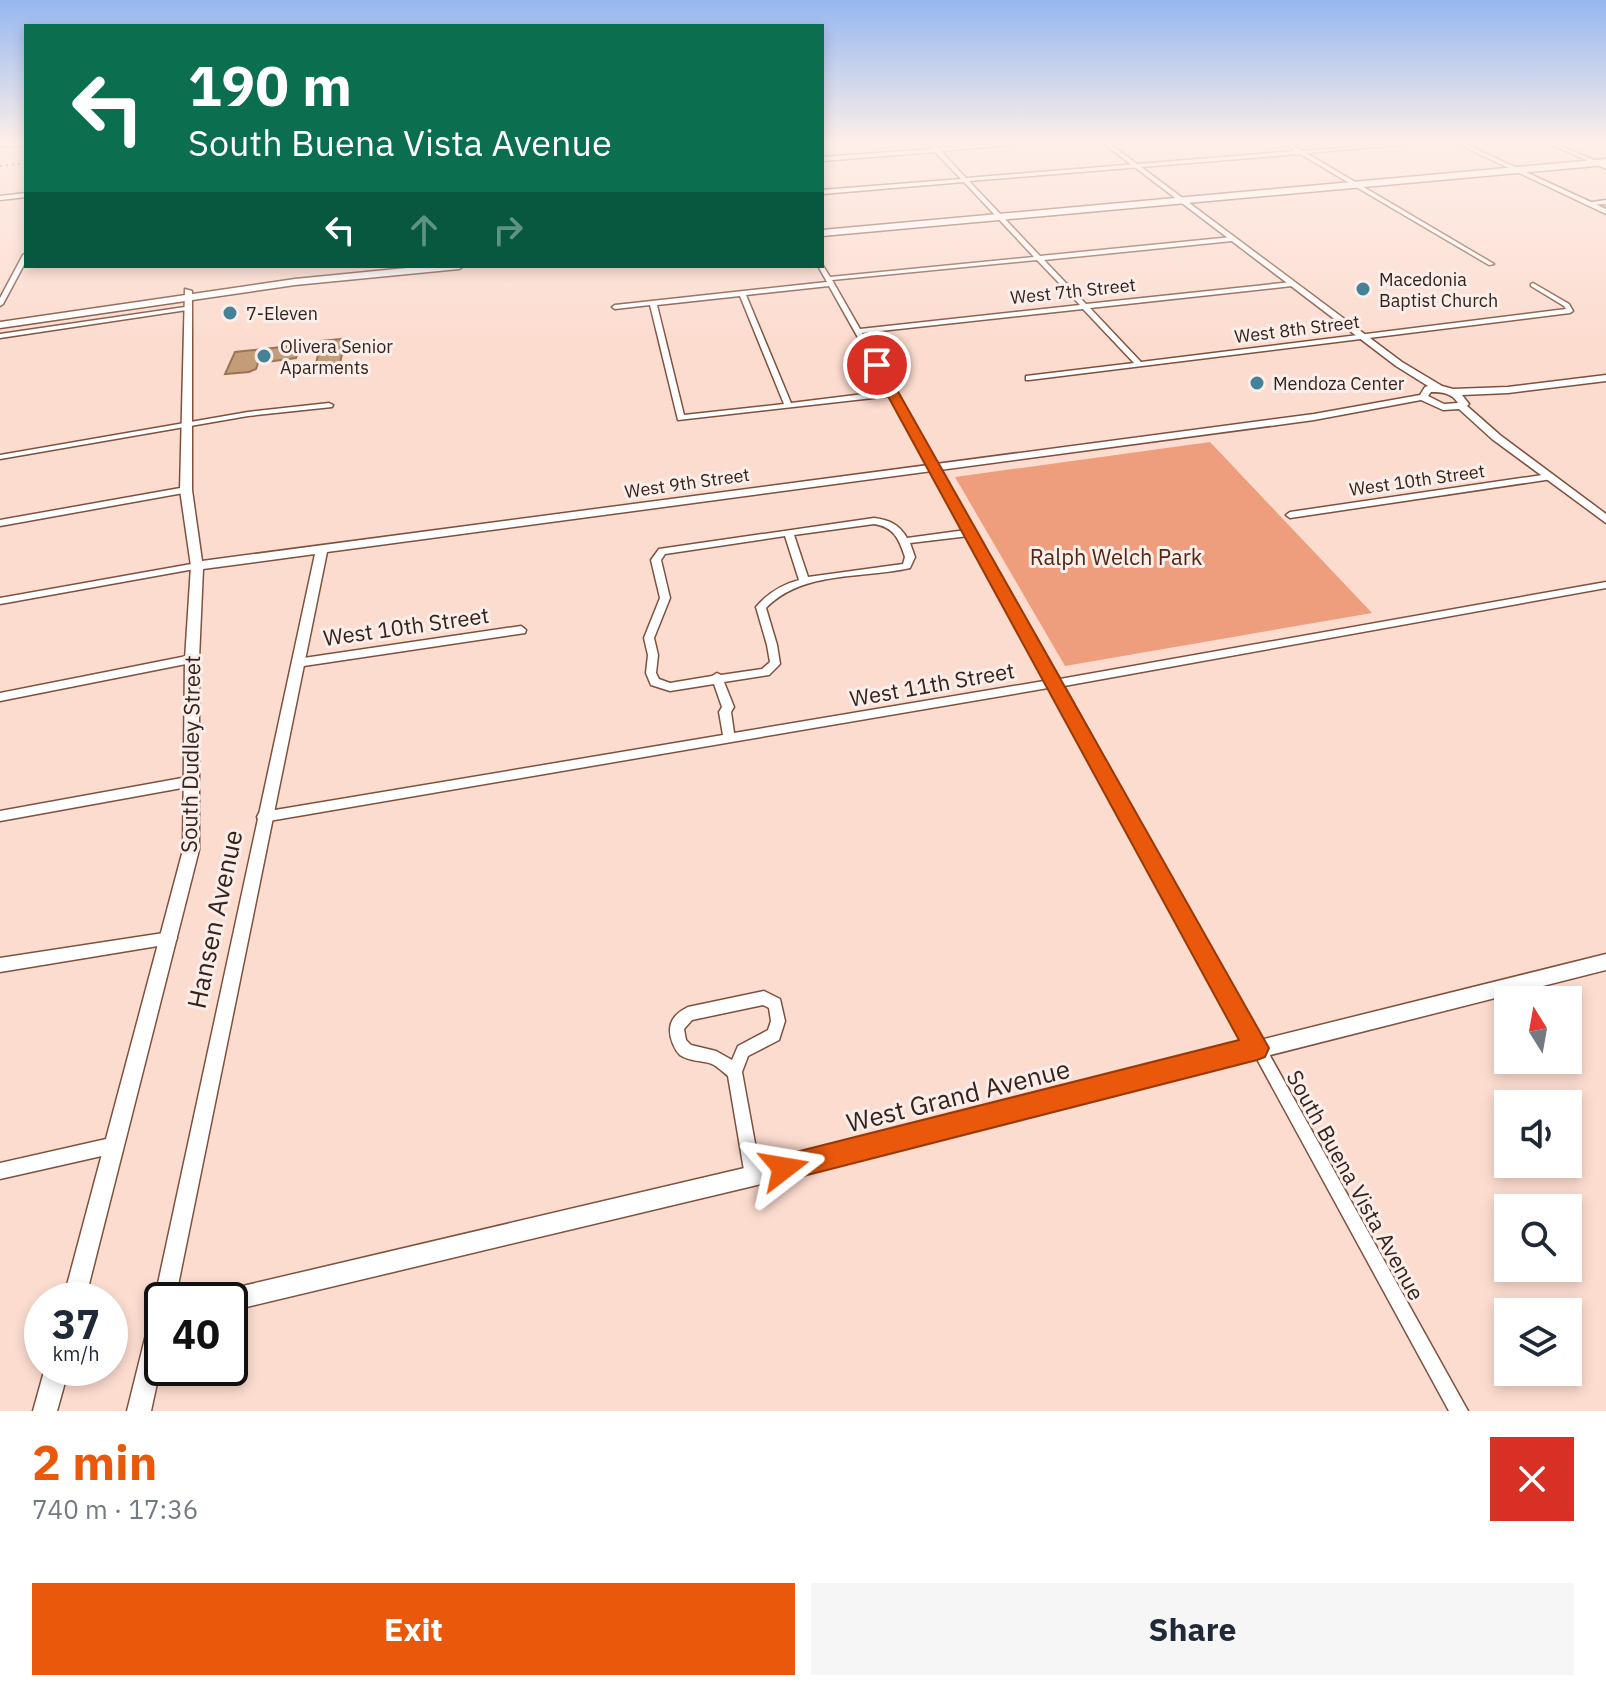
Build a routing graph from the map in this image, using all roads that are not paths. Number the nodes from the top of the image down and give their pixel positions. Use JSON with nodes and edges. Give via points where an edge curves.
{"nodes":[{"id":1,"x":990,"y":209,"type":"edge"},
{"id":2,"x":1086,"y":209,"type":"edge"},
{"id":3,"x":1193,"y":209,"type":"edge"},
{"id":4,"x":1397,"y":209,"type":"edge"},
{"id":5,"x":998,"y":217,"type":"junction"},
{"id":6,"x":824,"y":233,"type":"edge"},
{"id":7,"x":1232,"y":239,"type":"junction"},
{"id":8,"x":1037,"y":258,"type":"junction"},
{"id":9,"x":24,"y":259,"type":"edge"},
{"id":10,"x":1491,"y":264,"type":"dead end"},
{"id":11,"x":438,"y":268,"type":"edge"},
{"id":12,"x":822,"y":268,"type":"edge"},
{"id":13,"x":829,"y":281,"type":"junction"},
{"id":14,"x":1292,"y":284,"type":"junction"},
{"id":15,"x":1533,"y":285,"type":"dead end"},
{"id":16,"x":743,"y":295,"type":"junction"},
{"id":17,"x":187,"y":299,"type":"junction"},
{"id":18,"x":653,"y":303,"type":"junction"},
{"id":19,"x":0,"y":304,"type":"edge"},
{"id":20,"x":1083,"y":306,"type":"junction"},
{"id":21,"x":615,"y":307,"type":"dead end"},
{"id":22,"x":0,"y":316,"type":"edge"},
{"id":23,"x":0,"y":325,"type":"edge"},
{"id":24,"x":858,"y":331,"type":"junction"},
{"id":25,"x":0,"y":336,"type":"edge"},
{"id":26,"x":1364,"y":337,"type":"junction"},
{"id":27,"x":1139,"y":364,"type":"junction"},
{"id":28,"x":1399,"y":364,"type":"junction"},
{"id":29,"x":1029,"y":378,"type":"dead end"},
{"id":30,"x":1604,"y":380,"type":"edge"},
{"id":31,"x":1439,"y":389,"type":"junction"},
{"id":32,"x":1508,"y":390,"type":"junction"},
{"id":33,"x":1452,"y":392,"type":"junction"},
{"id":34,"x":893,"y":393,"type":"junction"},
{"id":35,"x":1426,"y":397,"type":"junction"},
{"id":36,"x":788,"y":404,"type":"junction"},
{"id":37,"x":1463,"y":404,"type":"junction"},
{"id":38,"x":329,"y":405,"type":"dead end"},
{"id":39,"x":1445,"y":407,"type":"junction"},
{"id":40,"x":186,"y":425,"type":"junction"},
{"id":41,"x":1496,"y":437,"type":"junction"},
{"id":42,"x":0,"y":457,"type":"edge"},
{"id":43,"x":935,"y":467,"type":"junction"},
{"id":44,"x":1549,"y":477,"type":"junction"},
{"id":45,"x":186,"y":490,"type":"junction"},
{"id":46,"x":1290,"y":515,"type":"dead end"},
{"id":47,"x":1606,"y":519,"type":"edge"},
{"id":48,"x":0,"y":523,"type":"edge"},
{"id":49,"x":969,"y":533,"type":"junction"},
{"id":50,"x":789,"y":534,"type":"junction"},
{"id":51,"x":905,"y":541,"type":"junction"},
{"id":52,"x":322,"y":550,"type":"junction"},
{"id":53,"x":197,"y":566,"type":"junction"},
{"id":54,"x":804,"y":581,"type":"junction"},
{"id":55,"x":1606,"y":585,"type":"edge"},
{"id":56,"x":0,"y":601,"type":"edge"},
{"id":57,"x":521,"y":630,"type":"dead end"},
{"id":58,"x":192,"y":659,"type":"junction"},
{"id":59,"x":297,"y":663,"type":"junction"},
{"id":60,"x":717,"y":677,"type":"junction"},
{"id":61,"x":1057,"y":683,"type":"junction"},
{"id":62,"x":0,"y":697,"type":"edge"},
{"id":63,"x":729,"y":738,"type":"junction"},
{"id":64,"x":193,"y":781,"type":"junction"},
{"id":65,"x":0,"y":816,"type":"edge"},
{"id":66,"x":263,"y":817,"type":"junction"},
{"id":67,"x":170,"y":938,"type":"junction"},
{"id":68,"x":1606,"y":962,"type":"edge"},
{"id":69,"x":0,"y":965,"type":"edge"},
{"id":70,"x":1257,"y":1048,"type":"junction"},
{"id":71,"x":735,"y":1072,"type":"junction"},
{"id":72,"x":115,"y":1145,"type":"junction"},
{"id":73,"x":0,"y":1171,"type":"edge"},
{"id":74,"x":753,"y":1176,"type":"junction"},
{"id":75,"x":79,"y":1282,"type":"edge"},
{"id":76,"x":168,"y":1282,"type":"edge"},
{"id":77,"x":248,"y":1296,"type":"edge"},
{"id":78,"x":52,"y":1386,"type":"edge"},
{"id":79,"x":145,"y":1386,"type":"edge"},
{"id":80,"x":45,"y":1411,"type":"edge"},
{"id":81,"x":139,"y":1411,"type":"edge"},
{"id":82,"x":1459,"y":1411,"type":"edge"}],
"edges":[{"from":1,"to":5,"type":"street"},
{"from":2,"to":5,"type":"main road"},
{"from":3,"to":7,"type":"street"},
{"from":4,"to":10,"type":"street"},
{"from":5,"to":6,"type":"main road"},
{"from":5,"to":8,"type":"street"},
{"from":7,"to":8,"type":"street"},
{"from":7,"to":14,"type":"street"},
{"from":8,"to":13,"type":"street"},
{"from":8,"to":20,"type":"street"},
{"from":9,"to":19,"type":"street"},
{"from":11,"to":17,"type":"main road"},
{"from":12,"to":13,"type":"street","name":"South Buena Vista Avenue"},
{"from":13,"to":16,"type":"street"},
{"from":13,"to":24,"type":"street","name":"South Buena Vista Avenue"},
{"from":14,"to":20,"type":"street","name":"West 7th Street"},
{"from":14,"to":26,"type":"street"},
{"from":15,"to":26,"type":"street","name":"West 8th Street","via":[[1570,311]]},
{"from":16,"to":18,"type":"street"},
{"from":16,"to":36,"type":"street"},
{"from":17,"to":22,"type":"main road"},
{"from":17,"to":23,"type":"main road"},
{"from":17,"to":25,"type":"street"},
{"from":17,"to":40,"type":"street","name":"South Dudley Street"},
{"from":18,"to":21,"type":"street"},
{"from":18,"to":36,"type":"street","via":[[681,418]]},
{"from":20,"to":24,"type":"street","name":"West 7th Street"},
{"from":20,"to":27,"type":"street"},
{"from":24,"to":34,"type":"street","name":"South Buena Vista Avenue"},
{"from":26,"to":27,"type":"street","name":"West 8th Street"},
{"from":26,"to":28,"type":"street"},
{"from":27,"to":29,"type":"street","name":"West 8th Street"},
{"from":28,"to":31,"type":"street"},
{"from":28,"to":35,"type":"street"},
{"from":30,"to":32,"type":"street"},
{"from":31,"to":33,"type":"street"},
{"from":31,"to":35,"type":"street","name":"West 9th Street"},
{"from":32,"to":33,"type":"street"},
{"from":32,"to":37,"type":"street"},
{"from":33,"to":37,"type":"street"},
{"from":34,"to":36,"type":"street"},
{"from":34,"to":43,"type":"street","name":"South Buena Vista Avenue"},
{"from":35,"to":39,"type":"street"},
{"from":35,"to":43,"type":"street","name":"West 9th Street"},
{"from":37,"to":39,"type":"street"},
{"from":37,"to":41,"type":"street"},
{"from":38,"to":40,"type":"street"},
{"from":39,"to":41,"type":"street"},
{"from":40,"to":42,"type":"street"},
{"from":40,"to":45,"type":"street","name":"South Dudley Street"},
{"from":41,"to":44,"type":"street"},
{"from":43,"to":49,"type":"street","name":"South Buena Vista Avenue"},
{"from":43,"to":52,"type":"street","name":"West 9th Street"},
{"from":44,"to":46,"type":"street","name":"West 10th Street"},
{"from":44,"to":47,"type":"street"},
{"from":45,"to":48,"type":"street"},
{"from":45,"to":53,"type":"street","name":"South Dudley Street"},
{"from":49,"to":51,"type":"street"},
{"from":49,"to":61,"type":"street","name":"South Buena Vista Avenue"},
{"from":50,"to":51,"type":"street","via":[[874,521],[888,522]]},
{"from":50,"to":54,"type":"street"},
{"from":50,"to":60,"type":"street","via":[[662,551],[656,560],[665,598],[649,638],[655,682],[670,687]]},
{"from":51,"to":54,"type":"street","via":[[907,566]]},
{"from":52,"to":53,"type":"street","name":"West 9th Street"},
{"from":52,"to":59,"type":"street","name":"Hansen Avenue"},
{"from":53,"to":56,"type":"street","name":"West 9th Street"},
{"from":53,"to":58,"type":"street","name":"South Dudley Street"},
{"from":54,"to":60,"type":"street","via":[[783,586],[761,607],[777,654],[775,664],[765,672]]},
{"from":55,"to":61,"type":"street","name":"West 11th Street"},
{"from":57,"to":59,"type":"street","name":"West 10th Street"},
{"from":58,"to":62,"type":"street"},
{"from":58,"to":64,"type":"street","name":"South Dudley Street"},
{"from":59,"to":66,"type":"street","name":"Hansen Avenue"},
{"from":60,"to":63,"type":"street"},
{"from":61,"to":63,"type":"street","name":"West 11th Street"},
{"from":61,"to":70,"type":"street","name":"South Buena Vista Avenue"},
{"from":63,"to":66,"type":"street","name":"West 11th Street"},
{"from":64,"to":65,"type":"street"},
{"from":64,"to":67,"type":"street","name":"South Dudley Street","via":[[191,850]]},
{"from":66,"to":76,"type":"street","name":"Hansen Avenue"},
{"from":67,"to":69,"type":"street"},
{"from":67,"to":72,"type":"street","name":"South Dudley Street"},
{"from":68,"to":70,"type":"street","name":"West Grand Avenue"},
{"from":70,"to":74,"type":"street","name":"West Grand Avenue"},
{"from":70,"to":82,"type":"street","name":"South Buena Vista Avenue"},
{"from":71,"to":71,"type":"street","via":[[743,1051],[774,1035],[775,1004],[764,998],[688,1014],[676,1027],[679,1044],[689,1054],[716,1057]]},
{"from":71,"to":74,"type":"street"},
{"from":72,"to":73,"type":"street"},
{"from":72,"to":75,"type":"street","name":"South Dudley Street"},
{"from":74,"to":77,"type":"street","name":"West Grand Avenue"},
{"from":78,"to":80,"type":"street"},
{"from":79,"to":81,"type":"street","name":"Hansen Avenue"}]}
